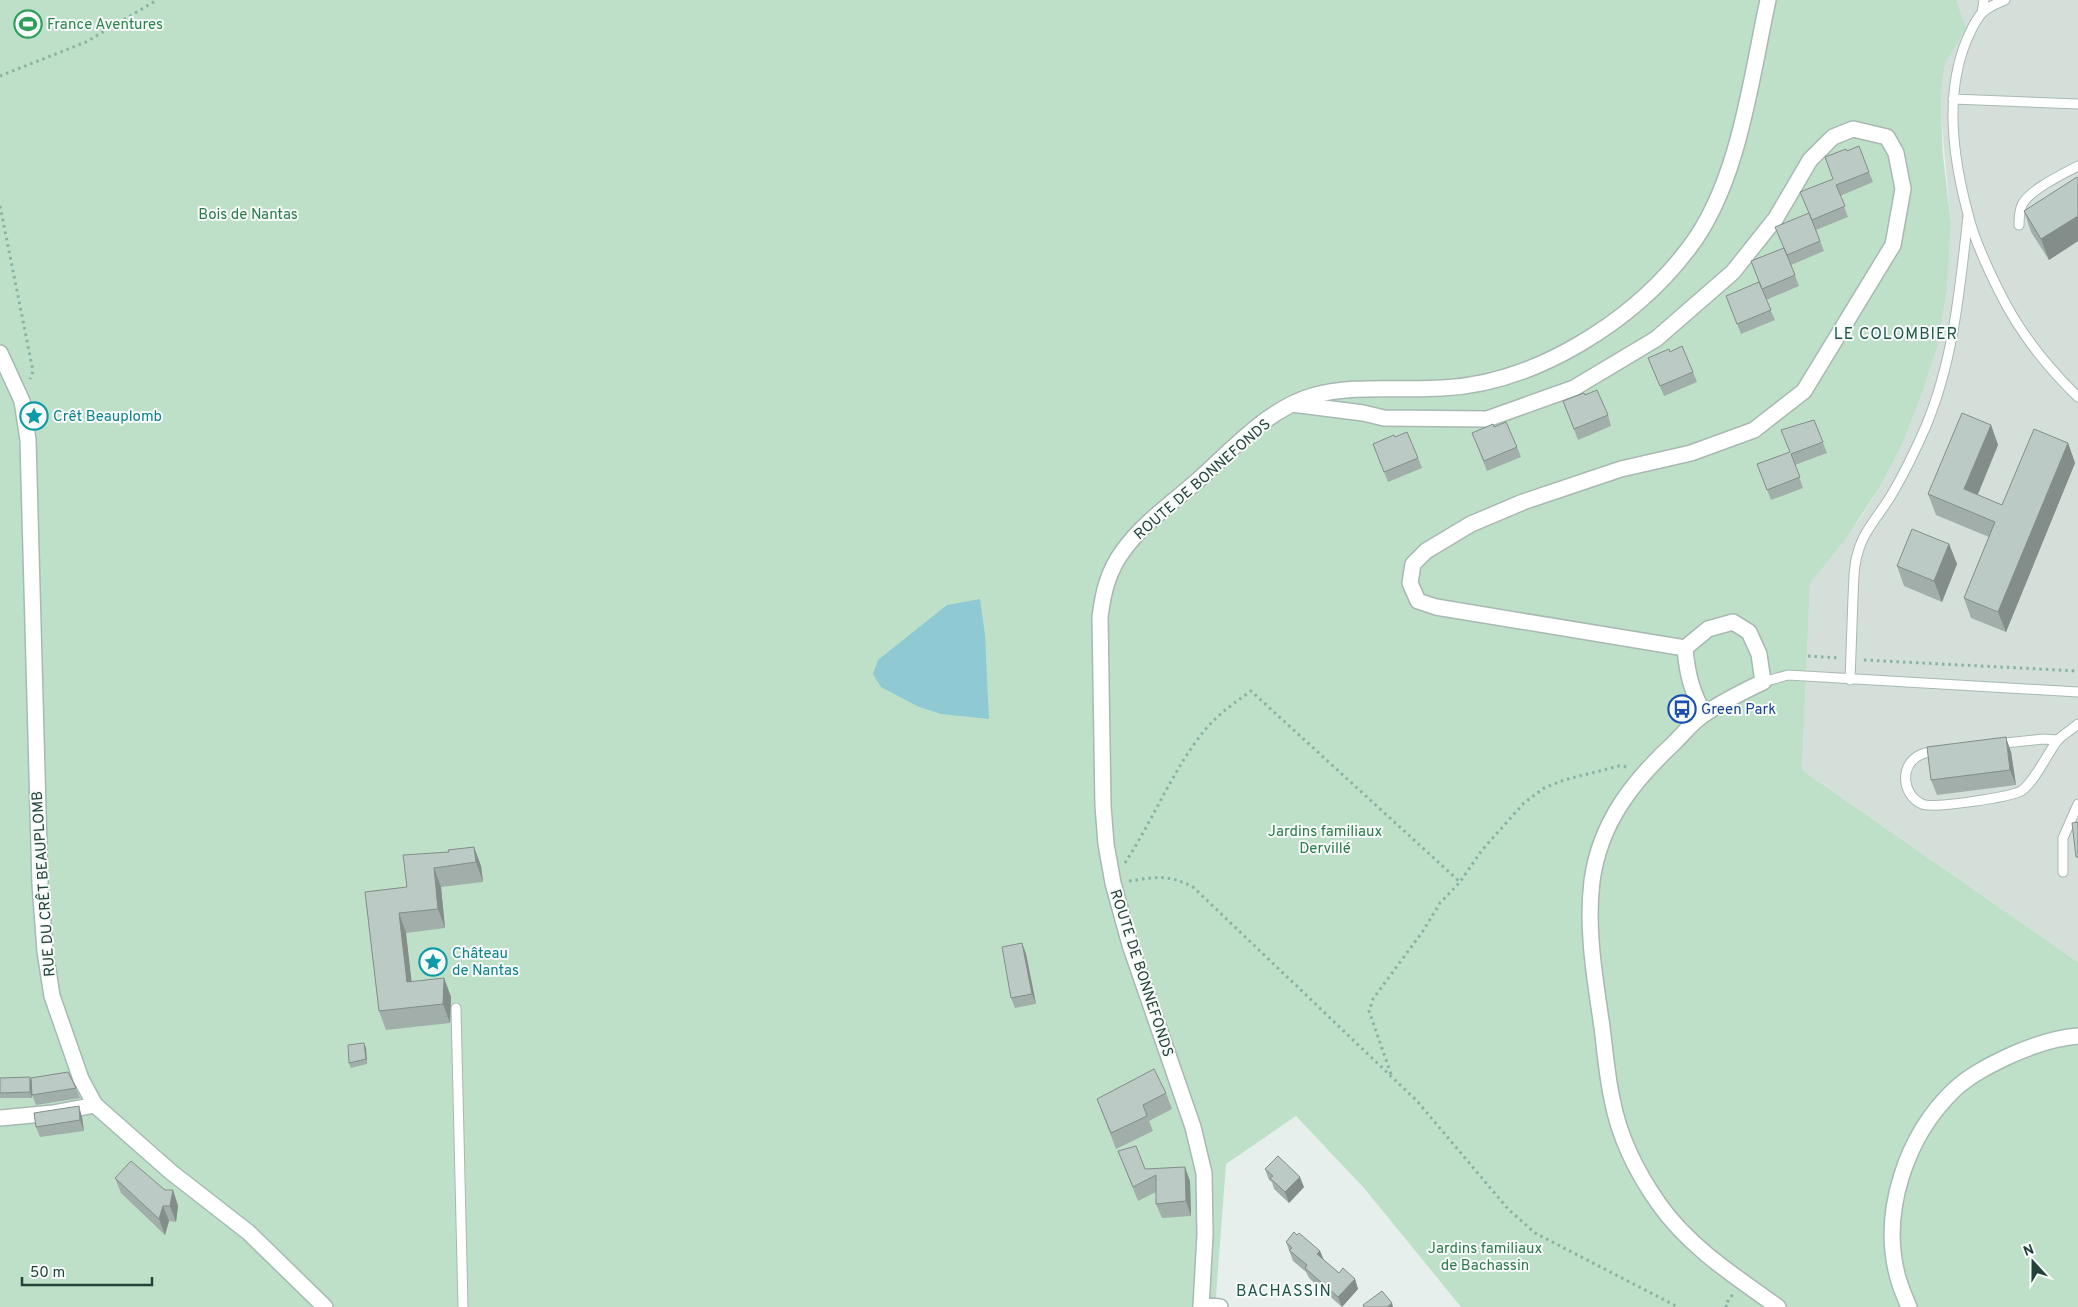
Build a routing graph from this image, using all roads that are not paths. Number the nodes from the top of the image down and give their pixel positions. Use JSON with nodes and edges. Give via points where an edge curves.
{"nodes":[{"id":1,"x":1768,"y":0,"type":"edge"},
{"id":2,"x":1984,"y":0,"type":"edge"},
{"id":3,"x":2000,"y":1,"type":"edge"},
{"id":4,"x":1982,"y":13,"type":"junction"},
{"id":5,"x":1953,"y":99,"type":"junction"},
{"id":6,"x":2078,"y":104,"type":"edge"},
{"id":7,"x":2078,"y":166,"type":"edge"},
{"id":8,"x":1968,"y":216,"type":"junction"},
{"id":9,"x":2019,"y":225,"type":"dead end"},
{"id":10,"x":0,"y":353,"type":"edge"},
{"id":11,"x":2078,"y":397,"type":"edge"},
{"id":12,"x":1292,"y":404,"type":"junction"},
{"id":13,"x":1685,"y":648,"type":"junction"},
{"id":14,"x":1850,"y":680,"type":"junction"},
{"id":15,"x":1763,"y":682,"type":"junction"},
{"id":16,"x":2078,"y":692,"type":"edge"},
{"id":17,"x":1704,"y":714,"type":"junction"},
{"id":18,"x":2078,"y":724,"type":"edge"},
{"id":19,"x":2058,"y":740,"type":"junction"},
{"id":20,"x":1985,"y":746,"type":"edge"},
{"id":21,"x":1947,"y":750,"type":"edge"},
{"id":22,"x":2078,"y":804,"type":"edge"},
{"id":23,"x":2063,"y":872,"type":"dead end"},
{"id":24,"x":456,"y":1008,"type":"dead end"},
{"id":25,"x":2078,"y":1036,"type":"edge"},
{"id":26,"x":95,"y":1105,"type":"junction"},
{"id":27,"x":0,"y":1118,"type":"edge"},
{"id":28,"x":1201,"y":1306,"type":"edge"},
{"id":29,"x":325,"y":1307,"type":"edge"},
{"id":30,"x":462,"y":1307,"type":"edge"},
{"id":31,"x":1220,"y":1307,"type":"edge"},
{"id":32,"x":1778,"y":1307,"type":"edge"},
{"id":33,"x":1909,"y":1307,"type":"edge"}],
"edges":[{"from":1,"to":12,"type":"street","name":"ROUTE DE BONNEFONDS","via":[[1737,145],[1723,184],[1690,247],[1646,294],[1581,343],[1511,376],[1444,388],[1334,391]]},
{"from":2,"to":4,"type":"lane"},
{"from":3,"to":4,"type":"lane"},
{"from":4,"to":5,"type":"lane","via":[[1963,49],[1956,71]]},
{"from":5,"to":6,"type":"lane"},
{"from":5,"to":8,"type":"lane","via":[[1955,138]]},
{"from":7,"to":9,"type":"lane","via":[[2030,195],[2019,214]]},
{"from":8,"to":11,"type":"lane","via":[[2010,310],[2045,361]]},
{"from":8,"to":14,"type":"lane","via":[[1960,288],[1940,386],[1910,459],[1857,553]]},
{"from":10,"to":26,"type":"street","name":"RUE DU CRÊT BEAUPLOMB","via":[[22,400],[28,440],[38,820],[45,951],[52,996],[67,1043]]},
{"from":12,"to":13,"type":"street","via":[[1363,412],[1384,418],[1487,419],[1574,388],[1656,339],[1733,272],[1776,218],[1810,160],[1833,137],[1853,129],[1887,137],[1896,153],[1903,189],[1893,245],[1804,391],[1754,430],[1691,453],[1621,469],[1523,502],[1471,524],[1426,551],[1413,564],[1410,584],[1418,601],[1436,607]]},
{"from":12,"to":28,"type":"street","name":"ROUTE DE BONNEFONDS","via":[[1264,422],[1141,530],[1122,552],[1102,594],[1106,844],[1112,883],[1130,945],[1193,1127],[1204,1173]]},
{"from":13,"to":15,"type":"street","via":[[1708,629],[1733,622],[1750,632],[1759,654]]},
{"from":13,"to":17,"type":"street","via":[[1686,672]]},
{"from":14,"to":15,"type":"lane","via":[[1788,675]]},
{"from":14,"to":16,"type":"lane"},
{"from":15,"to":17,"type":"street"},
{"from":17,"to":32,"type":"street","via":[[1647,768],[1613,816],[1599,848],[1592,881],[1590,929],[1612,1099],[1627,1148],[1659,1205],[1680,1229],[1742,1282]]},
{"from":18,"to":19,"type":"lane"},
{"from":19,"to":20,"type":"lane"},
{"from":19,"to":21,"type":"lane","via":[[2023,790],[2005,796],[1925,805],[1909,791],[1905,776],[1908,768],[1920,755]]},
{"from":22,"to":23,"type":"lane","via":[[2063,838]]},
{"from":24,"to":30,"type":"lane"},
{"from":25,"to":33,"type":"street","via":[[2029,1047],[1986,1066],[1955,1089],[1930,1117],[1912,1148],[1900,1180],[1894,1213],[1893,1244],[1898,1278]]},
{"from":26,"to":27,"type":"street"},
{"from":26,"to":29,"type":"street","name":"RUE DU CRÊT BEAUPLOMB","via":[[171,1172],[248,1232]]},
{"from":28,"to":31,"type":"street"}]}
